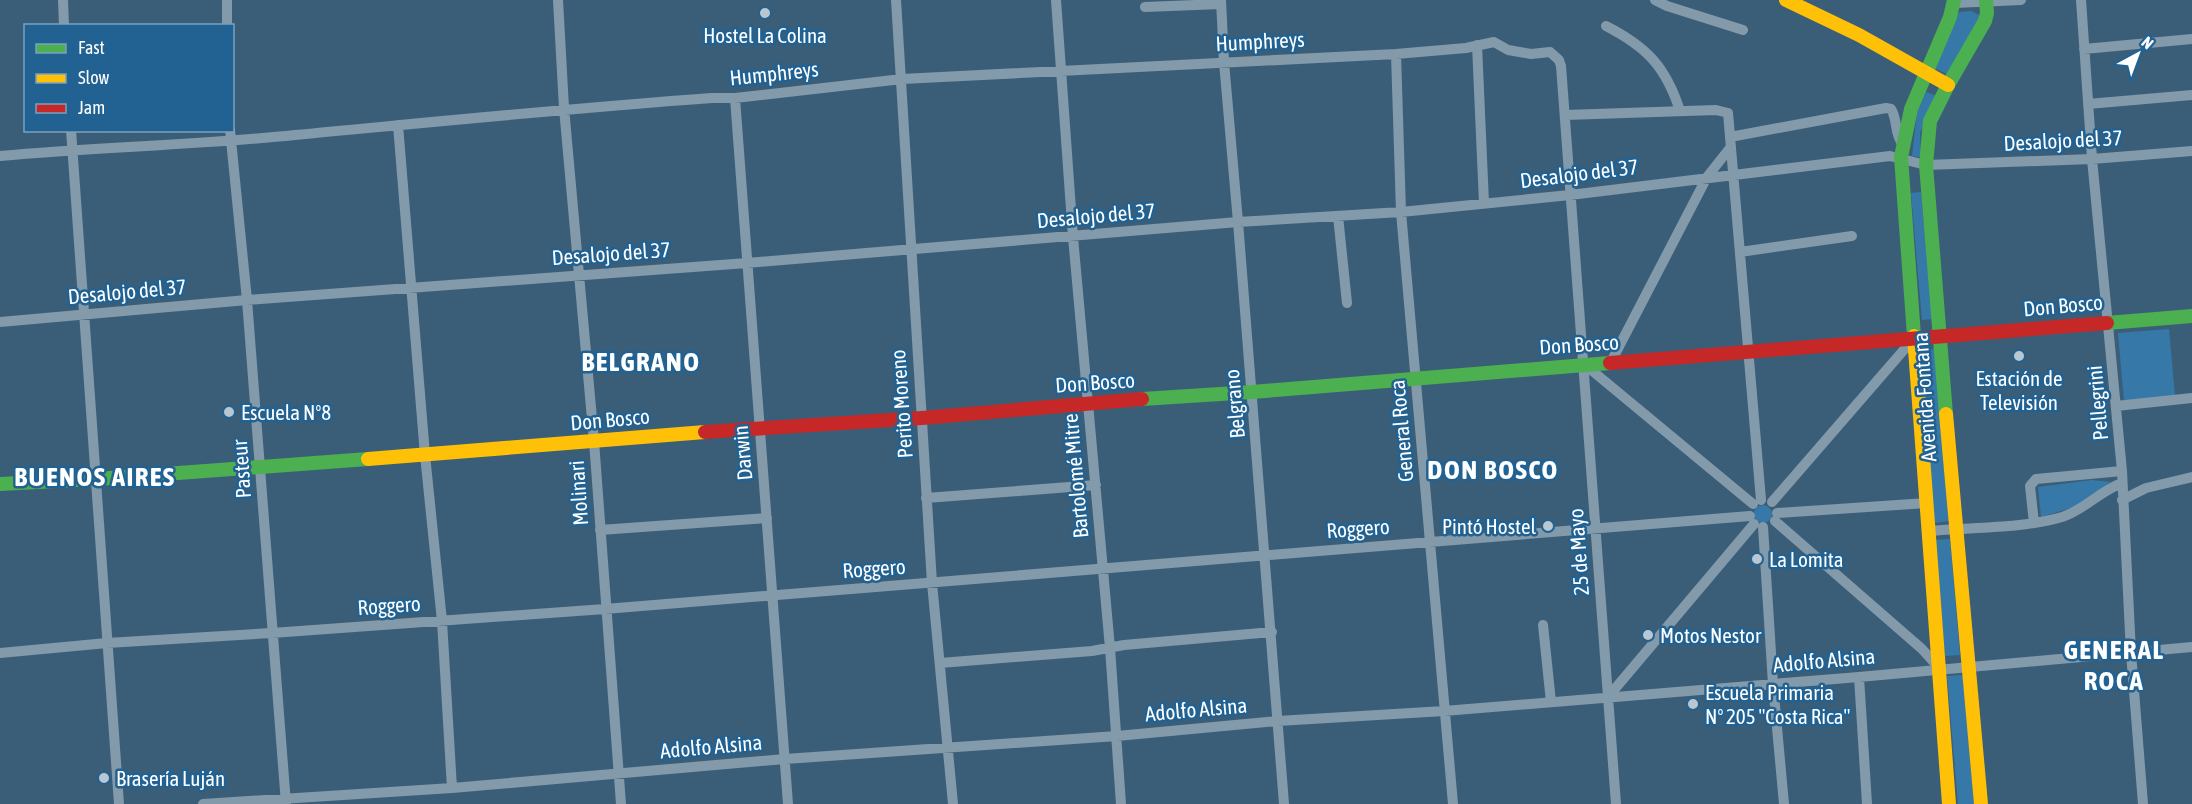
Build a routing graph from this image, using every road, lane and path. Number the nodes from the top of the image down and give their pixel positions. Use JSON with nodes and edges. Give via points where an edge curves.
{"nodes":[{"id":1,"x":63,"y":0,"type":"edge"},
{"id":2,"x":227,"y":0,"type":"edge"},
{"id":3,"x":558,"y":0,"type":"edge"},
{"id":4,"x":896,"y":0,"type":"edge"},
{"id":5,"x":1056,"y":0,"type":"edge"},
{"id":6,"x":1655,"y":0,"type":"edge"},
{"id":7,"x":1786,"y":0,"type":"edge"},
{"id":8,"x":2021,"y":0,"type":"edge"},
{"id":9,"x":2081,"y":0,"type":"edge"},
{"id":10,"x":1954,"y":1,"type":"edge"},
{"id":11,"x":1987,"y":1,"type":"edge"},
{"id":12,"x":1221,"y":2,"type":"edge"},
{"id":13,"x":1145,"y":7,"type":"dead end"},
{"id":14,"x":64,"y":24,"type":"edge"},
{"id":15,"x":228,"y":24,"type":"edge"},
{"id":16,"x":1606,"y":26,"type":"dead end"},
{"id":17,"x":1743,"y":30,"type":"dead end"},
{"id":18,"x":2192,"y":39,"type":"edge"},
{"id":19,"x":1477,"y":45,"type":"junction"},
{"id":20,"x":1550,"y":46,"type":"joint"},
{"id":21,"x":2084,"y":48,"type":"junction"},
{"id":22,"x":1396,"y":54,"type":"junction"},
{"id":23,"x":1224,"y":62,"type":"junction"},
{"id":24,"x":1061,"y":70,"type":"junction"},
{"id":25,"x":1925,"y":72,"type":"junction"},
{"id":26,"x":902,"y":79,"type":"junction"},
{"id":27,"x":1948,"y":85,"type":"junction"},
{"id":28,"x":2192,"y":94,"type":"edge"},
{"id":29,"x":735,"y":98,"type":"junction"},
{"id":30,"x":2088,"y":104,"type":"junction"},
{"id":31,"x":564,"y":108,"type":"junction"},
{"id":32,"x":1680,"y":111,"type":"junction"},
{"id":33,"x":1565,"y":115,"type":"junction"},
{"id":34,"x":398,"y":125,"type":"junction"},
{"id":35,"x":71,"y":132,"type":"edge"},
{"id":36,"x":230,"y":135,"type":"edge"},
{"id":37,"x":1730,"y":143,"type":"junction"},
{"id":38,"x":72,"y":149,"type":"junction"},
{"id":39,"x":1902,"y":150,"type":"junction"},
{"id":40,"x":2192,"y":152,"type":"edge"},
{"id":41,"x":0,"y":156,"type":"edge"},
{"id":42,"x":2092,"y":159,"type":"junction"},
{"id":43,"x":1926,"y":165,"type":"junction"},
{"id":44,"x":1732,"y":174,"type":"junction"},
{"id":45,"x":1707,"y":177,"type":"junction"},
{"id":46,"x":1570,"y":195,"type":"junction"},
{"id":47,"x":1485,"y":203,"type":"junction"},
{"id":48,"x":1401,"y":212,"type":"junction"},
{"id":49,"x":1338,"y":216,"type":"junction"},
{"id":50,"x":1238,"y":222,"type":"junction"},
{"id":51,"x":1852,"y":236,"type":"dead end"},
{"id":52,"x":1073,"y":237,"type":"junction"},
{"id":53,"x":910,"y":249,"type":"junction"},
{"id":54,"x":1740,"y":252,"type":"junction"},
{"id":55,"x":747,"y":263,"type":"junction"},
{"id":56,"x":578,"y":275,"type":"junction"},
{"id":57,"x":412,"y":289,"type":"junction"},
{"id":58,"x":248,"y":300,"type":"junction"},
{"id":59,"x":1347,"y":303,"type":"dead end"},
{"id":60,"x":84,"y":314,"type":"junction"},
{"id":61,"x":2192,"y":315,"type":"edge"},
{"id":62,"x":0,"y":322,"type":"edge"},
{"id":63,"x":2109,"y":322,"type":"junction"},
{"id":64,"x":1940,"y":336,"type":"junction"},
{"id":65,"x":1915,"y":337,"type":"junction"},
{"id":66,"x":1749,"y":351,"type":"junction"},
{"id":67,"x":1611,"y":362,"type":"junction"},
{"id":68,"x":1584,"y":364,"type":"junction"},
{"id":69,"x":1417,"y":378,"type":"junction"},
{"id":70,"x":1252,"y":392,"type":"junction"},
{"id":71,"x":2192,"y":398,"type":"edge"},
{"id":72,"x":1088,"y":402,"type":"junction"},
{"id":73,"x":2116,"y":406,"type":"junction"},
{"id":74,"x":921,"y":418,"type":"junction"},
{"id":75,"x":759,"y":427,"type":"junction"},
{"id":76,"x":594,"y":441,"type":"junction"},
{"id":77,"x":425,"y":455,"type":"junction"},
{"id":78,"x":260,"y":467,"type":"junction"},
{"id":79,"x":2122,"y":471,"type":"junction"},
{"id":80,"x":2192,"y":477,"type":"edge"},
{"id":81,"x":97,"y":479,"type":"junction"},
{"id":82,"x":2122,"y":483,"type":"junction"},
{"id":83,"x":0,"y":484,"type":"edge"},
{"id":84,"x":1096,"y":485,"type":"junction"},
{"id":85,"x":926,"y":498,"type":"junction"},
{"id":86,"x":2122,"y":500,"type":"junction"},
{"id":87,"x":1927,"y":503,"type":"junction"},
{"id":88,"x":1768,"y":508,"type":"junction"},
{"id":89,"x":767,"y":518,"type":"junction"},
{"id":90,"x":1756,"y":522,"type":"junction"},
{"id":91,"x":2034,"y":523,"type":"junction"},
{"id":92,"x":1955,"y":529,"type":"junction"},
{"id":93,"x":600,"y":530,"type":"junction"},
{"id":94,"x":1596,"y":530,"type":"junction"},
{"id":95,"x":1929,"y":531,"type":"junction"},
{"id":96,"x":1430,"y":542,"type":"junction"},
{"id":97,"x":1265,"y":554,"type":"junction"},
{"id":98,"x":1103,"y":568,"type":"junction"},
{"id":99,"x":932,"y":583,"type":"junction"},
{"id":100,"x":774,"y":595,"type":"junction"},
{"id":101,"x":605,"y":609,"type":"junction"},
{"id":102,"x":442,"y":621,"type":"junction"},
{"id":103,"x":1543,"y":625,"type":"dead end"},
{"id":104,"x":1272,"y":632,"type":"junction"},
{"id":105,"x":272,"y":633,"type":"junction"},
{"id":106,"x":107,"y":643,"type":"junction"},
{"id":107,"x":2192,"y":647,"type":"edge"},
{"id":108,"x":1110,"y":648,"type":"junction"},
{"id":109,"x":0,"y":653,"type":"edge"},
{"id":110,"x":2131,"y":653,"type":"junction"},
{"id":111,"x":940,"y":663,"type":"junction"},
{"id":112,"x":1968,"y":667,"type":"junction"},
{"id":113,"x":1940,"y":669,"type":"junction"},
{"id":114,"x":1859,"y":677,"type":"junction"},
{"id":115,"x":1773,"y":684,"type":"junction"},
{"id":116,"x":1608,"y":697,"type":"junction"},
{"id":117,"x":1551,"y":702,"type":"junction"},
{"id":118,"x":1444,"y":711,"type":"junction"},
{"id":119,"x":1278,"y":721,"type":"junction"},
{"id":120,"x":1117,"y":736,"type":"junction"},
{"id":121,"x":948,"y":747,"type":"junction"},
{"id":122,"x":785,"y":759,"type":"junction"},
{"id":123,"x":619,"y":774,"type":"junction"},
{"id":124,"x":452,"y":788,"type":"junction"},
{"id":125,"x":285,"y":802,"type":"edge"},
{"id":126,"x":119,"y":804,"type":"edge"},
{"id":127,"x":203,"y":804,"type":"edge"},
{"id":128,"x":621,"y":804,"type":"edge"},
{"id":129,"x":788,"y":804,"type":"edge"},
{"id":130,"x":953,"y":804,"type":"edge"},
{"id":131,"x":1121,"y":804,"type":"edge"},
{"id":132,"x":1284,"y":804,"type":"edge"},
{"id":133,"x":1453,"y":804,"type":"edge"},
{"id":134,"x":1616,"y":804,"type":"edge"},
{"id":135,"x":1784,"y":804,"type":"edge"},
{"id":136,"x":1867,"y":804,"type":"edge"},
{"id":137,"x":1949,"y":804,"type":"edge"},
{"id":138,"x":1981,"y":804,"type":"edge"},
{"id":139,"x":2143,"y":804,"type":"edge"}],
"edges":[{"from":1,"to":14,"type":"street"},
{"from":2,"to":15,"type":"street"},
{"from":3,"to":31,"type":"street","name":"Molinari"},
{"from":4,"to":26,"type":"street","name":"Perito Moreno"},
{"from":5,"to":24,"type":"street","name":"Bartolomé Mitre"},
{"from":6,"to":17,"type":"street"},
{"from":7,"to":25,"type":"street"},
{"from":8,"to":11,"type":"street"},
{"from":9,"to":21,"type":"street","name":"Pellegrini"},
{"from":10,"to":11,"type":"street"},
{"from":10,"to":25,"type":"street","name":"Avenida Fontana"},
{"from":11,"to":27,"type":"street","name":"Avenida Fontana","via":[[1985,21]]},
{"from":12,"to":13,"type":"street"},
{"from":12,"to":23,"type":"street","name":"Belgrano"},
{"from":16,"to":32,"type":"street","via":[[1628,37],[1664,72]]},
{"from":18,"to":21,"type":"street"},
{"from":19,"to":20,"type":"street","name":"Humphreys","via":[[1494,42],[1508,50],[1531,54]]},
{"from":19,"to":22,"type":"street","name":"Humphreys"},
{"from":19,"to":47,"type":"street"},
{"from":20,"to":33,"type":"street","name":"25 de Mayo","via":[[1561,66]]},
{"from":21,"to":30,"type":"street","name":"Pellegrini"},
{"from":22,"to":23,"type":"street","name":"Humphreys"},
{"from":22,"to":48,"type":"street","name":"General Roca"},
{"from":23,"to":24,"type":"street","name":"Humphreys"},
{"from":23,"to":50,"type":"street","name":"Belgrano"},
{"from":24,"to":26,"type":"street","name":"Humphreys"},
{"from":24,"to":52,"type":"street","name":"Bartolomé Mitre"},
{"from":25,"to":27,"type":"street"},
{"from":25,"to":39,"type":"street","name":"Avenida Fontana","via":[[1907,120]]},
{"from":26,"to":29,"type":"street","name":"Humphreys"},
{"from":26,"to":53,"type":"street","name":"Perito Moreno"},
{"from":27,"to":43,"type":"street","name":"Avenida Fontana","via":[[1930,121]]},
{"from":28,"to":30,"type":"street"},
{"from":29,"to":31,"type":"street","name":"Humphreys"},
{"from":29,"to":55,"type":"street","name":"Darwin"},
{"from":30,"to":42,"type":"street","name":"Pellegrini"},
{"from":31,"to":34,"type":"street","name":"Humphreys"},
{"from":31,"to":56,"type":"street","name":"Molinari"},
{"from":32,"to":33,"type":"street"},
{"from":32,"to":37,"type":"street","via":[[1728,113]]},
{"from":33,"to":46,"type":"street","name":"25 de Mayo"},
{"from":34,"to":36,"type":"street","name":"Humphreys"},
{"from":34,"to":57,"type":"street"},
{"from":35,"to":38,"type":"street"},
{"from":36,"to":38,"type":"street","name":"Humphreys"},
{"from":36,"to":58,"type":"street","name":"Pasteur"},
{"from":37,"to":39,"type":"street","via":[[1886,108],[1894,114]]},
{"from":37,"to":44,"type":"street"},
{"from":37,"to":45,"type":"street"},
{"from":38,"to":41,"type":"street","name":"Humphreys"},
{"from":38,"to":60,"type":"street"},
{"from":39,"to":43,"type":"street","name":"Desalojo del 37"},
{"from":39,"to":44,"type":"street","name":"Desalojo del 37","via":[[1890,156]]},
{"from":39,"to":65,"type":"street","name":"Avenida Fontana"},
{"from":40,"to":42,"type":"street","name":"Desalojo del 37"},
{"from":42,"to":43,"type":"street","name":"Desalojo del 37"},
{"from":42,"to":63,"type":"street","name":"Pellegrini"},
{"from":43,"to":64,"type":"street","name":"Avenida Fontana"},
{"from":44,"to":45,"type":"street","name":"Desalojo del 37"},
{"from":44,"to":54,"type":"street"},
{"from":45,"to":46,"type":"street","name":"Desalojo del 37"},
{"from":45,"to":67,"type":"street"},
{"from":46,"to":47,"type":"street","name":"Desalojo del 37"},
{"from":46,"to":68,"type":"street","name":"25 de Mayo"},
{"from":47,"to":48,"type":"street","name":"Desalojo del 37"},
{"from":48,"to":49,"type":"street","name":"Desalojo del 37"},
{"from":48,"to":69,"type":"street","name":"General Roca"},
{"from":49,"to":50,"type":"street","name":"Desalojo del 37"},
{"from":49,"to":59,"type":"street"},
{"from":50,"to":52,"type":"street","name":"Desalojo del 37"},
{"from":50,"to":70,"type":"street","name":"Belgrano"},
{"from":51,"to":54,"type":"street"},
{"from":52,"to":53,"type":"street","name":"Desalojo del 37"},
{"from":52,"to":72,"type":"street","name":"Bartolomé Mitre"},
{"from":53,"to":55,"type":"street","name":"Desalojo del 37"},
{"from":53,"to":74,"type":"street","name":"Perito Moreno"},
{"from":54,"to":66,"type":"street"},
{"from":55,"to":56,"type":"street","name":"Desalojo del 37"},
{"from":55,"to":75,"type":"street","name":"Darwin"},
{"from":56,"to":57,"type":"street","name":"Desalojo del 37"},
{"from":56,"to":76,"type":"street","name":"Molinari"},
{"from":57,"to":58,"type":"street","name":"Desalojo del 37"},
{"from":57,"to":77,"type":"street"},
{"from":58,"to":60,"type":"street","name":"Desalojo del 37"},
{"from":58,"to":78,"type":"street","name":"Pasteur"},
{"from":60,"to":62,"type":"street","name":"Desalojo del 37"},
{"from":60,"to":81,"type":"street"},
{"from":61,"to":63,"type":"street","name":"Don Bosco"},
{"from":63,"to":64,"type":"street","name":"Don Bosco"},
{"from":63,"to":73,"type":"street","name":"Pellegrini"},
{"from":64,"to":65,"type":"street","name":"Don Bosco"},
{"from":64,"to":92,"type":"street","name":"Avenida Fontana"},
{"from":65,"to":66,"type":"street","name":"Don Bosco"},
{"from":65,"to":87,"type":"street","name":"Avenida Fontana"},
{"from":65,"to":88,"type":"street"},
{"from":66,"to":67,"type":"street","name":"Don Bosco"},
{"from":66,"to":88,"type":"street"},
{"from":67,"to":68,"type":"street","name":"Don Bosco"},
{"from":68,"to":69,"type":"street","name":"Don Bosco"},
{"from":68,"to":88,"type":"street"},
{"from":68,"to":94,"type":"street","name":"25 de Mayo"},
{"from":69,"to":70,"type":"street","name":"Don Bosco"},
{"from":69,"to":96,"type":"street","name":"General Roca"},
{"from":70,"to":72,"type":"street","name":"Don Bosco"},
{"from":70,"to":97,"type":"street","name":"Belgrano"},
{"from":71,"to":73,"type":"street"},
{"from":72,"to":74,"type":"street","name":"Don Bosco"},
{"from":72,"to":84,"type":"street","name":"Bartolomé Mitre"},
{"from":73,"to":79,"type":"street","name":"Pellegrini"},
{"from":74,"to":75,"type":"street","name":"Don Bosco"},
{"from":74,"to":85,"type":"street","name":"Perito Moreno"},
{"from":75,"to":76,"type":"street","name":"Don Bosco"},
{"from":75,"to":89,"type":"street","name":"Darwin"},
{"from":76,"to":77,"type":"street","name":"Don Bosco"},
{"from":76,"to":93,"type":"street","name":"Molinari"},
{"from":77,"to":78,"type":"street","name":"Don Bosco"},
{"from":77,"to":102,"type":"street"},
{"from":78,"to":81,"type":"street","name":"Don Bosco"},
{"from":78,"to":105,"type":"street","name":"Pasteur"},
{"from":79,"to":82,"type":"street","name":"Pellegrini"},
{"from":79,"to":91,"type":"street","via":[[2032,481]]},
{"from":80,"to":86,"type":"street","via":[[2145,488]]},
{"from":81,"to":83,"type":"street","name":"Don Bosco"},
{"from":81,"to":106,"type":"street"},
{"from":82,"to":86,"type":"street","name":"Pellegrini"},
{"from":82,"to":91,"type":"street","via":[[2073,512]]},
{"from":84,"to":85,"type":"street"},
{"from":84,"to":98,"type":"street","name":"Bartolomé Mitre"},
{"from":85,"to":99,"type":"street","name":"Perito Moreno"},
{"from":86,"to":110,"type":"street","name":"Pellegrini"},
{"from":87,"to":88,"type":"street"},
{"from":87,"to":95,"type":"street","name":"Avenida Fontana"},
{"from":88,"to":90,"type":"street"},
{"from":88,"to":90,"type":"street","via":[[1771,525]]},
{"from":88,"to":113,"type":"street"},
{"from":89,"to":93,"type":"street"},
{"from":89,"to":100,"type":"street","name":"Darwin"},
{"from":90,"to":94,"type":"street","name":"Roggero"},
{"from":90,"to":115,"type":"street"},
{"from":90,"to":116,"type":"street"},
{"from":91,"to":92,"type":"street"},
{"from":92,"to":95,"type":"street"},
{"from":92,"to":112,"type":"street","name":"Avenida Fontana"},
{"from":93,"to":101,"type":"street","name":"Molinari"},
{"from":94,"to":96,"type":"street","name":"Roggero"},
{"from":94,"to":116,"type":"street","name":"25 de Mayo"},
{"from":95,"to":113,"type":"street","name":"Avenida Fontana"},
{"from":96,"to":97,"type":"street","name":"Roggero"},
{"from":96,"to":118,"type":"street","name":"General Roca"},
{"from":97,"to":98,"type":"street","name":"Roggero"},
{"from":97,"to":104,"type":"street","name":"Belgrano"},
{"from":98,"to":99,"type":"street","name":"Roggero"},
{"from":98,"to":108,"type":"street","name":"Bartolomé Mitre"},
{"from":99,"to":100,"type":"street","name":"Roggero"},
{"from":99,"to":111,"type":"street","name":"Perito Moreno"},
{"from":100,"to":101,"type":"street","name":"Roggero"},
{"from":100,"to":122,"type":"street","name":"Darwin"},
{"from":101,"to":102,"type":"street","name":"Roggero"},
{"from":101,"to":123,"type":"street","name":"Molinari"},
{"from":102,"to":105,"type":"street","name":"Roggero"},
{"from":102,"to":124,"type":"street"},
{"from":103,"to":117,"type":"street"},
{"from":104,"to":108,"type":"street"},
{"from":104,"to":119,"type":"street","name":"Belgrano"},
{"from":105,"to":106,"type":"street","name":"Roggero"},
{"from":105,"to":125,"type":"street","name":"Pasteur"},
{"from":106,"to":109,"type":"street","name":"Roggero"},
{"from":106,"to":126,"type":"street"},
{"from":107,"to":110,"type":"street","name":"Adolfo Alsina"},
{"from":108,"to":111,"type":"street"},
{"from":108,"to":120,"type":"street","name":"Bartolomé Mitre"},
{"from":110,"to":112,"type":"street","name":"Adolfo Alsina"},
{"from":110,"to":139,"type":"street","name":"Pellegrini"},
{"from":111,"to":121,"type":"street","name":"Perito Moreno"},
{"from":112,"to":113,"type":"street","name":"Adolfo Alsina"},
{"from":112,"to":138,"type":"street","name":"Avenida Fontana"},
{"from":113,"to":114,"type":"street","name":"Adolfo Alsina"},
{"from":113,"to":137,"type":"street","name":"Avenida Fontana"},
{"from":114,"to":115,"type":"street","name":"Adolfo Alsina"},
{"from":114,"to":136,"type":"street"},
{"from":115,"to":116,"type":"street","name":"Adolfo Alsina"},
{"from":115,"to":135,"type":"street"},
{"from":116,"to":117,"type":"street","name":"Adolfo Alsina"},
{"from":116,"to":134,"type":"street","name":"25 de Mayo"},
{"from":117,"to":118,"type":"street","name":"Adolfo Alsina"},
{"from":118,"to":119,"type":"street","name":"Adolfo Alsina"},
{"from":118,"to":133,"type":"street","name":"General Roca"},
{"from":119,"to":120,"type":"street","name":"Adolfo Alsina"},
{"from":119,"to":132,"type":"street","name":"Belgrano"},
{"from":120,"to":121,"type":"street","name":"Adolfo Alsina"},
{"from":120,"to":131,"type":"street","name":"Bartolomé Mitre"},
{"from":121,"to":122,"type":"street","name":"Adolfo Alsina"},
{"from":121,"to":130,"type":"street","name":"Perito Moreno"},
{"from":122,"to":123,"type":"street","name":"Adolfo Alsina"},
{"from":122,"to":129,"type":"street","name":"Darwin"},
{"from":123,"to":124,"type":"street","name":"Adolfo Alsina"},
{"from":123,"to":128,"type":"street","name":"Molinari"},
{"from":124,"to":125,"type":"street","name":"Adolfo Alsina"},
{"from":125,"to":127,"type":"street","name":"Adolfo Alsina"}]}
